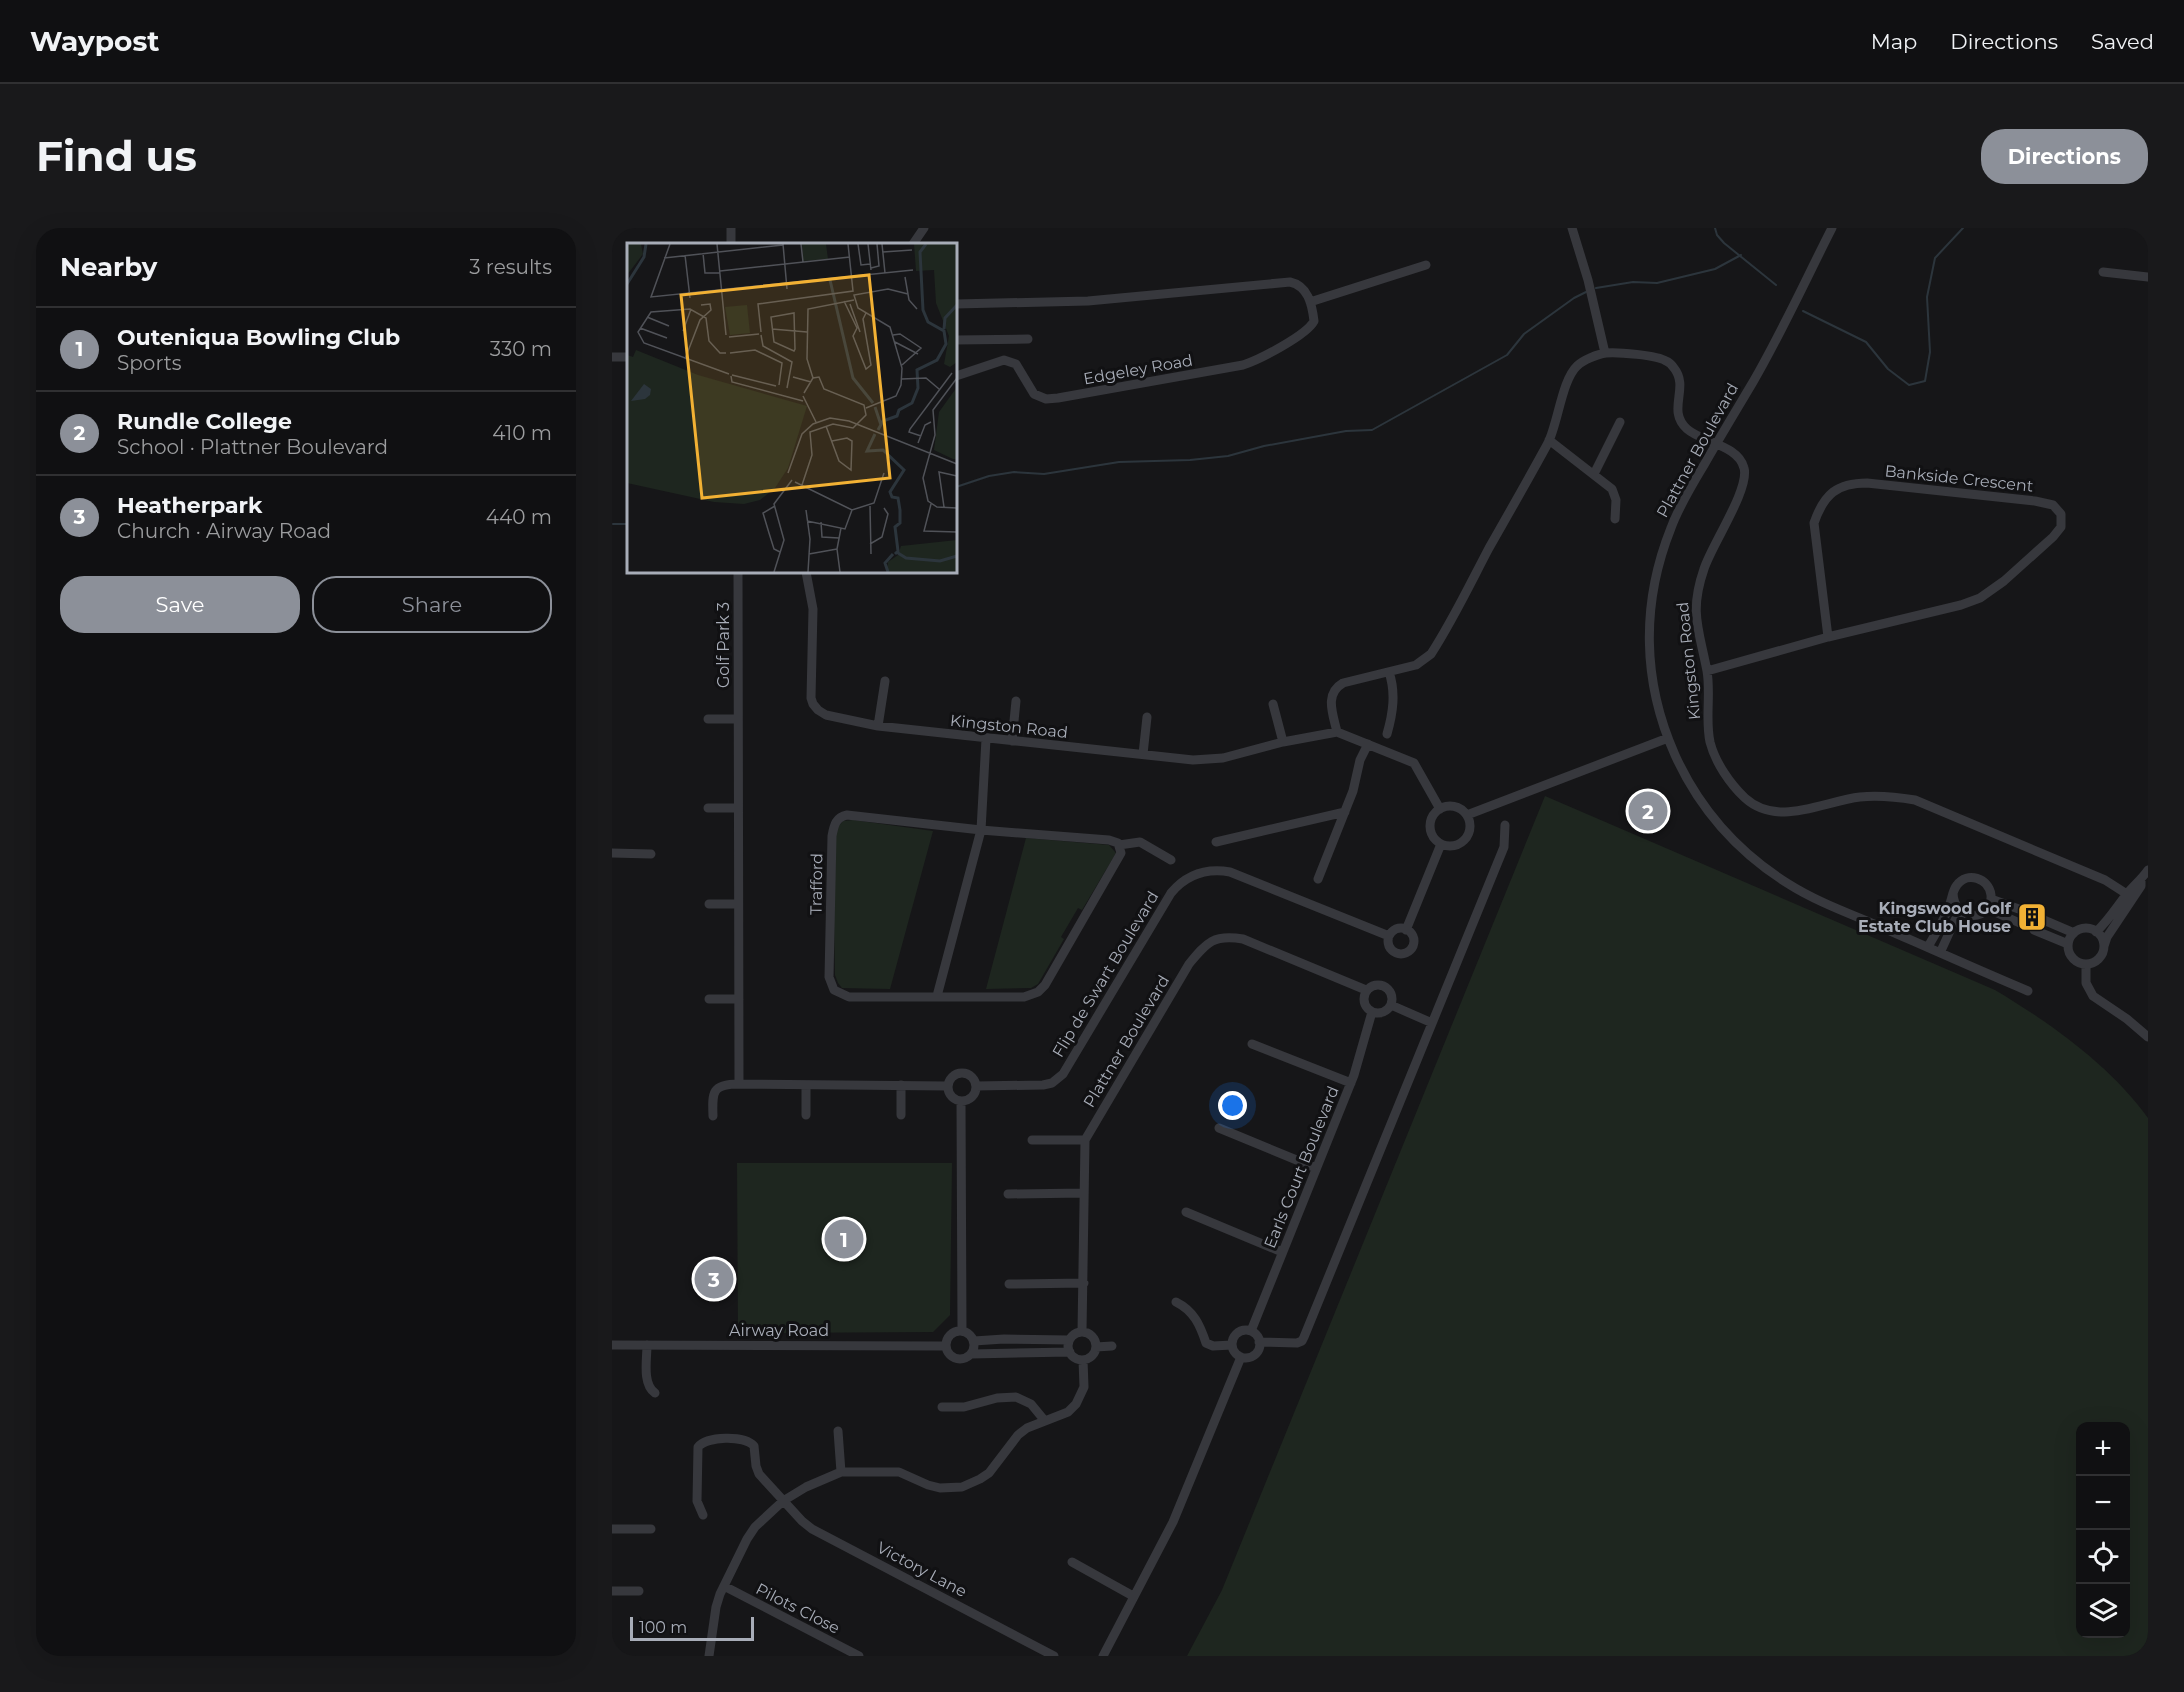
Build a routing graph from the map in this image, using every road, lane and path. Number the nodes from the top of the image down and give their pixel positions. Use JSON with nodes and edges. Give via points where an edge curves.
{"nodes":[{"id":1,"x":924,"y":228,"type":"edge"},
{"id":2,"x":1572,"y":228,"type":"edge"},
{"id":3,"x":1832,"y":228,"type":"edge"},
{"id":4,"x":914,"y":243,"type":"edge"},
{"id":5,"x":1426,"y":265,"type":"dead end"},
{"id":6,"x":2103,"y":272,"type":"dead end"},
{"id":7,"x":2148,"y":277,"type":"edge"},
{"id":8,"x":1310,"y":302,"type":"junction"},
{"id":9,"x":957,"y":304,"type":"edge"},
{"id":10,"x":1028,"y":339,"type":"dead end"},
{"id":11,"x":957,"y":340,"type":"edge"},
{"id":12,"x":1605,"y":353,"type":"junction"},
{"id":13,"x":957,"y":376,"type":"edge"},
{"id":14,"x":1620,"y":422,"type":"dead end"},
{"id":15,"x":1549,"y":440,"type":"junction"},
{"id":16,"x":1594,"y":474,"type":"junction"},
{"id":17,"x":1615,"y":519,"type":"dead end"},
{"id":18,"x":738,"y":573,"type":"edge"},
{"id":19,"x":806,"y":573,"type":"edge"},
{"id":20,"x":1828,"y":637,"type":"junction"},
{"id":21,"x":1707,"y":671,"type":"junction"},
{"id":22,"x":1389,"y":672,"type":"junction"},
{"id":23,"x":885,"y":681,"type":"dead end"},
{"id":24,"x":1016,"y":702,"type":"dead end"},
{"id":25,"x":1273,"y":704,"type":"dead end"},
{"id":26,"x":1147,"y":717,"type":"dead end"},
{"id":27,"x":708,"y":719,"type":"dead end"},
{"id":28,"x":738,"y":719,"type":"junction"},
{"id":29,"x":878,"y":726,"type":"junction"},
{"id":30,"x":1337,"y":732,"type":"junction"},
{"id":31,"x":1387,"y":734,"type":"dead end"},
{"id":32,"x":1668,"y":738,"type":"junction"},
{"id":33,"x":986,"y":739,"type":"junction"},
{"id":34,"x":1012,"y":741,"type":"junction"},
{"id":35,"x":1283,"y":742,"type":"junction"},
{"id":36,"x":1368,"y":744,"type":"junction"},
{"id":37,"x":1143,"y":754,"type":"junction"},
{"id":38,"x":708,"y":808,"type":"dead end"},
{"id":39,"x":738,"y":808,"type":"junction"},
{"id":40,"x":1440,"y":809,"type":"junction"},
{"id":41,"x":1345,"y":812,"type":"junction"},
{"id":42,"x":1467,"y":815,"type":"junction"},
{"id":43,"x":1505,"y":825,"type":"dead end"},
{"id":44,"x":981,"y":830,"type":"junction"},
{"id":45,"x":1216,"y":842,"type":"dead end"},
{"id":46,"x":1441,"y":844,"type":"junction"},
{"id":47,"x":1119,"y":845,"type":"junction"},
{"id":48,"x":612,"y":853,"type":"edge"},
{"id":49,"x":651,"y":854,"type":"dead end"},
{"id":50,"x":1171,"y":860,"type":"dead end"},
{"id":51,"x":2148,"y":870,"type":"edge"},
{"id":52,"x":1318,"y":879,"type":"dead end"},
{"id":53,"x":1953,"y":893,"type":"junction"},
{"id":54,"x":2130,"y":896,"type":"junction"},
{"id":55,"x":1991,"y":899,"type":"junction"},
{"id":56,"x":709,"y":904,"type":"dead end"},
{"id":57,"x":738,"y":904,"type":"junction"},
{"id":58,"x":2014,"y":906,"type":"junction"},
{"id":59,"x":1988,"y":909,"type":"junction"},
{"id":60,"x":2027,"y":912,"type":"dead end"},
{"id":61,"x":1963,"y":913,"type":"junction"},
{"id":62,"x":2009,"y":918,"type":"junction"},
{"id":63,"x":2039,"y":918,"type":"dead end"},
{"id":64,"x":2022,"y":924,"type":"dead end"},
{"id":65,"x":2055,"y":924,"type":"junction"},
{"id":66,"x":1406,"y":930,"type":"junction"},
{"id":67,"x":2034,"y":930,"type":"dead end"},
{"id":68,"x":2096,"y":932,"type":"junction"},
{"id":69,"x":2074,"y":933,"type":"junction"},
{"id":70,"x":1389,"y":936,"type":"junction"},
{"id":71,"x":2049,"y":936,"type":"junction"},
{"id":72,"x":2068,"y":944,"type":"junction"},
{"id":73,"x":1928,"y":947,"type":"junction"},
{"id":74,"x":2103,"y":948,"type":"junction"},
{"id":75,"x":1940,"y":953,"type":"junction"},
{"id":76,"x":2086,"y":964,"type":"junction"},
{"id":77,"x":1366,"y":990,"type":"junction"},
{"id":78,"x":2028,"y":991,"type":"dead end"},
{"id":79,"x":937,"y":996,"type":"junction"},
{"id":80,"x":709,"y":999,"type":"dead end"},
{"id":81,"x":739,"y":999,"type":"junction"},
{"id":82,"x":1391,"y":1005,"type":"junction"},
{"id":83,"x":1372,"y":1012,"type":"junction"},
{"id":84,"x":1432,"y":1023,"type":"junction"},
{"id":85,"x":2148,"y":1037,"type":"edge"},
{"id":86,"x":1252,"y":1044,"type":"dead end"},
{"id":87,"x":1351,"y":1083,"type":"junction"},
{"id":88,"x":739,"y":1084,"type":"junction"},
{"id":89,"x":806,"y":1085,"type":"junction"},
{"id":90,"x":901,"y":1085,"type":"junction"},
{"id":91,"x":948,"y":1086,"type":"junction"},
{"id":92,"x":976,"y":1086,"type":"junction"},
{"id":93,"x":961,"y":1101,"type":"junction"},
{"id":94,"x":806,"y":1114,"type":"dead end"},
{"id":95,"x":900,"y":1115,"type":"dead end"},
{"id":96,"x":713,"y":1116,"type":"dead end"},
{"id":97,"x":1219,"y":1128,"type":"dead end"},
{"id":98,"x":1032,"y":1140,"type":"dead end"},
{"id":99,"x":1085,"y":1140,"type":"junction"},
{"id":100,"x":1316,"y":1168,"type":"junction"},
{"id":101,"x":1084,"y":1193,"type":"junction"},
{"id":102,"x":1008,"y":1194,"type":"dead end"},
{"id":103,"x":1186,"y":1212,"type":"dead end"},
{"id":104,"x":1282,"y":1252,"type":"junction"},
{"id":105,"x":1009,"y":1284,"type":"dead end"},
{"id":106,"x":1084,"y":1284,"type":"junction"},
{"id":107,"x":1176,"y":1302,"type":"dead end"},
{"id":108,"x":962,"y":1331,"type":"junction"},
{"id":109,"x":1251,"y":1331,"type":"junction"},
{"id":110,"x":1082,"y":1332,"type":"junction"},
{"id":111,"x":1069,"y":1340,"type":"junction"},
{"id":112,"x":974,"y":1341,"type":"junction"},
{"id":113,"x":1259,"y":1342,"type":"junction"},
{"id":114,"x":612,"y":1345,"type":"edge"},
{"id":115,"x":647,"y":1345,"type":"junction"},
{"id":116,"x":1232,"y":1345,"type":"junction"},
{"id":117,"x":945,"y":1346,"type":"junction"},
{"id":118,"x":1112,"y":1346,"type":"dead end"},
{"id":119,"x":1096,"y":1347,"type":"junction"},
{"id":120,"x":1070,"y":1352,"type":"junction"},
{"id":121,"x":971,"y":1354,"type":"junction"},
{"id":122,"x":1241,"y":1357,"type":"junction"},
{"id":123,"x":1083,"y":1360,"type":"junction"},
{"id":124,"x":656,"y":1393,"type":"dead end"},
{"id":125,"x":942,"y":1407,"type":"dead end"},
{"id":126,"x":1045,"y":1421,"type":"junction"},
{"id":127,"x":838,"y":1431,"type":"dead end"},
{"id":128,"x":841,"y":1472,"type":"junction"},
{"id":129,"x":783,"y":1501,"type":"junction"},
{"id":130,"x":703,"y":1515,"type":"dead end"},
{"id":131,"x":612,"y":1529,"type":"edge"},
{"id":132,"x":651,"y":1529,"type":"dead end"},
{"id":133,"x":1072,"y":1562,"type":"dead end"},
{"id":134,"x":724,"y":1586,"type":"junction"},
{"id":135,"x":612,"y":1591,"type":"edge"},
{"id":136,"x":639,"y":1591,"type":"dead end"},
{"id":137,"x":1133,"y":1596,"type":"junction"},
{"id":138,"x":709,"y":1656,"type":"edge"},
{"id":139,"x":859,"y":1656,"type":"edge"},
{"id":140,"x":1054,"y":1656,"type":"edge"},
{"id":141,"x":1103,"y":1656,"type":"edge"}],
"edges":[{"from":1,"to":4,"type":"street"},
{"from":2,"to":12,"type":"street"},
{"from":3,"to":32,"type":"street","name":"Plattner Boulevard","via":[[1755,379],[1671,527],[1658,567],[1651,600],[1649,663]]},
{"from":5,"to":8,"type":"street"},
{"from":6,"to":7,"type":"street"},
{"from":8,"to":9,"type":"street","via":[[1300,286],[1290,282],[1088,301]]},
{"from":8,"to":13,"type":"street","name":"Edgeley Road","via":[[1314,321],[1310,328],[1261,358],[1234,367],[1046,399],[1031,391],[1022,371],[1011,361],[1000,360]]},
{"from":10,"to":11,"type":"street"},
{"from":12,"to":15,"type":"street","name":"Kingston Road","via":[[1573,370]]},
{"from":12,"to":21,"type":"street","name":"Kingston Road","via":[[1666,360],[1680,381],[1679,419],[1700,438],[1728,450],[1744,467],[1739,495],[1708,557],[1696,592],[1696,619]]},
{"from":14,"to":16,"type":"street"},
{"from":15,"to":16,"type":"street"},
{"from":15,"to":22,"type":"street","name":"Kingston Road","via":[[1431,654],[1416,665]]},
{"from":16,"to":17,"type":"street","via":[[1612,489]]},
{"from":18,"to":28,"type":"street","name":"Golf Park 3"},
{"from":19,"to":29,"type":"street","name":"Kingston Road","via":[[813,609],[813,704],[826,715]]},
{"from":20,"to":20,"type":"street","name":"Bankside Crescent","via":[[1980,598],[2053,537],[2061,527],[2061,514],[2053,505],[2035,501],[1867,483],[1842,485],[1831,494],[1814,523]]},
{"from":20,"to":21,"type":"street","name":"Bankside Crescent"},
{"from":21,"to":54,"type":"street","name":"Kingston Road","via":[[1710,742],[1720,765],[1753,804],[1770,810],[1799,811],[1859,797],[1915,800],[2104,880]]},
{"from":22,"to":30,"type":"street","name":"Kingston Road","via":[[1337,686],[1331,699]]},
{"from":22,"to":31,"type":"street","via":[[1394,698]]},
{"from":23,"to":29,"type":"street"},
{"from":24,"to":34,"type":"street"},
{"from":25,"to":35,"type":"street"},
{"from":26,"to":37,"type":"street"},
{"from":27,"to":28,"type":"street"},
{"from":28,"to":39,"type":"street","name":"Golf Park 3"},
{"from":29,"to":33,"type":"street","name":"Kingston Road"},
{"from":30,"to":35,"type":"street","name":"Kingston Road"},
{"from":30,"to":36,"type":"street"},
{"from":32,"to":42,"type":"street"},
{"from":32,"to":73,"type":"street","name":"Plattner Boulevard","via":[[1707,810],[1767,869],[1803,892]]},
{"from":33,"to":34,"type":"street","name":"Kingston Road"},
{"from":33,"to":44,"type":"street"},
{"from":34,"to":37,"type":"street","name":"Kingston Road"},
{"from":35,"to":37,"type":"street","name":"Kingston Road","via":[[1215,759]]},
{"from":36,"to":40,"type":"street","via":[[1414,764]]},
{"from":36,"to":41,"type":"street"},
{"from":38,"to":39,"type":"street"},
{"from":39,"to":57,"type":"street","name":"Golf Park 3"},
{"from":40,"to":42,"type":"street","via":[[1452,806]]},
{"from":40,"to":46,"type":"street","via":[[1432,818],[1431,830]]},
{"from":41,"to":45,"type":"street"},
{"from":41,"to":52,"type":"street"},
{"from":42,"to":46,"type":"street","via":[[1470,828],[1465,840],[1454,846]]},
{"from":43,"to":84,"type":"street","via":[[1504,847]]},
{"from":44,"to":47,"type":"street","name":"Trafford","via":[[1109,840]]},
{"from":44,"to":79,"type":"street"},
{"from":44,"to":79,"type":"street","name":"Trafford","via":[[847,815],[837,819],[833,826],[830,984],[840,995],[849,997]]},
{"from":46,"to":66,"type":"street"},
{"from":47,"to":50,"type":"street","via":[[1140,842]]},
{"from":47,"to":79,"type":"street","name":"Trafford","via":[[1117,862],[1038,992],[1024,997]]},
{"from":48,"to":49,"type":"street"},
{"from":51,"to":54,"type":"street"},
{"from":53,"to":55,"type":"street","via":[[1962,879],[1979,878],[1986,883]]},
{"from":53,"to":61,"type":"street","via":[[1956,906]]},
{"from":53,"to":73,"type":"street"},
{"from":54,"to":68,"type":"street"},
{"from":54,"to":74,"type":"street"},
{"from":55,"to":58,"type":"street"},
{"from":55,"to":59,"type":"street"},
{"from":56,"to":57,"type":"street"},
{"from":57,"to":81,"type":"street","name":"Golf Park 3"},
{"from":58,"to":60,"type":"street"},
{"from":58,"to":62,"type":"street"},
{"from":59,"to":61,"type":"street","via":[[1976,915]]},
{"from":59,"to":62,"type":"street"},
{"from":61,"to":75,"type":"street","via":[[1955,920]]},
{"from":62,"to":64,"type":"street"},
{"from":63,"to":65,"type":"street"},
{"from":65,"to":69,"type":"street"},
{"from":65,"to":71,"type":"street"},
{"from":66,"to":70,"type":"street","via":[[1395,930]]},
{"from":66,"to":70,"type":"street","via":[[1413,944],[1405,953],[1393,951],[1388,944]]},
{"from":67,"to":71,"type":"street"},
{"from":68,"to":69,"type":"street","via":[[2085,928]]},
{"from":68,"to":74,"type":"street"},
{"from":69,"to":72,"type":"street"},
{"from":70,"to":92,"type":"street","name":"Flip de Swart Boulevard","via":[[1230,872],[1204,871],[1185,880],[1171,893],[1057,1080],[1043,1085]]},
{"from":71,"to":72,"type":"street"},
{"from":72,"to":76,"type":"street","via":[[2075,961]]},
{"from":73,"to":75,"type":"street","name":"Plattner Boulevard"},
{"from":74,"to":76,"type":"street","via":[[2098,959]]},
{"from":75,"to":78,"type":"street","name":"Plattner Boulevard"},
{"from":76,"to":85,"type":"street","via":[[2086,983],[2093,996]]},
{"from":77,"to":82,"type":"street","via":[[1383,985],[1391,993]]},
{"from":77,"to":83,"type":"street","via":[[1365,1005]]},
{"from":77,"to":99,"type":"street","name":"Plattner Boulevard","via":[[1243,939],[1226,936],[1207,943],[1189,964]]},
{"from":80,"to":81,"type":"street"},
{"from":81,"to":88,"type":"street","name":"Golf Park 3"},
{"from":82,"to":83,"type":"street","via":[[1383,1012]]},
{"from":82,"to":84,"type":"street"},
{"from":83,"to":87,"type":"street","name":"Earls Court Boulevard"},
{"from":84,"to":113,"type":"street","via":[[1302,1341]]},
{"from":86,"to":87,"type":"street"},
{"from":87,"to":100,"type":"street","name":"Earls Court Boulevard"},
{"from":88,"to":89,"type":"street"},
{"from":88,"to":96,"type":"street","via":[[716,1088],[712,1095]]},
{"from":89,"to":90,"type":"street"},
{"from":89,"to":94,"type":"street"},
{"from":90,"to":91,"type":"street"},
{"from":90,"to":95,"type":"street"},
{"from":91,"to":92,"type":"street","via":[[953,1076],[960,1073],[970,1075]]},
{"from":91,"to":93,"type":"street","via":[[951,1096]]},
{"from":92,"to":93,"type":"street","via":[[971,1097]]},
{"from":93,"to":108,"type":"street"},
{"from":97,"to":100,"type":"street"},
{"from":98,"to":99,"type":"street"},
{"from":99,"to":101,"type":"street","name":"Plattner Boulevard"},
{"from":100,"to":104,"type":"street","name":"Earls Court Boulevard"},
{"from":101,"to":102,"type":"street"},
{"from":101,"to":106,"type":"street","name":"Plattner Boulevard"},
{"from":103,"to":104,"type":"street"},
{"from":104,"to":109,"type":"street","name":"Earls Court Boulevard"},
{"from":105,"to":106,"type":"street"},
{"from":106,"to":110,"type":"street","name":"Plattner Boulevard"},
{"from":107,"to":116,"type":"street","via":[[1197,1319],[1206,1343]]},
{"from":108,"to":112,"type":"street"},
{"from":108,"to":117,"type":"street","via":[[948,1336]]},
{"from":109,"to":113,"type":"street"},
{"from":109,"to":116,"type":"street","via":[[1238,1333]]},
{"from":110,"to":111,"type":"street"},
{"from":110,"to":119,"type":"street","via":[[1092,1336]]},
{"from":111,"to":112,"type":"street"},
{"from":111,"to":120,"type":"street"},
{"from":112,"to":121,"type":"street"},
{"from":113,"to":122,"type":"street","via":[[1256,1353]]},
{"from":114,"to":115,"type":"street","name":"Airway Road"},
{"from":115,"to":117,"type":"street","name":"Airway Road"},
{"from":115,"to":124,"type":"street","via":[[647,1379]]},
{"from":116,"to":122,"type":"street"},
{"from":117,"to":121,"type":"street","via":[[952,1358],[959,1360]]},
{"from":118,"to":119,"type":"street"},
{"from":119,"to":123,"type":"street","via":[[1091,1357]]},
{"from":120,"to":121,"type":"street"},
{"from":120,"to":123,"type":"street"},
{"from":122,"to":137,"type":"street","via":[[1173,1522]]},
{"from":123,"to":126,"type":"street","via":[[1084,1387],[1076,1404],[1068,1412]]},
{"from":125,"to":126,"type":"street","via":[[1016,1397],[1030,1404]]},
{"from":126,"to":128,"type":"street","via":[[1018,1435],[989,1473],[962,1487],[940,1488],[899,1472]]},
{"from":127,"to":128,"type":"street"},
{"from":128,"to":129,"type":"street","via":[[806,1486]]},
{"from":129,"to":130,"type":"street","name":"Victory Lane","via":[[759,1474],[750,1442],[708,1439],[697,1453],[697,1501]]},
{"from":129,"to":134,"type":"street","via":[[755,1527]]},
{"from":129,"to":140,"type":"street","name":"Victory Lane","via":[[813,1529]]},
{"from":131,"to":132,"type":"street"},
{"from":133,"to":137,"type":"street"},
{"from":134,"to":138,"type":"street","via":[[716,1607]]},
{"from":134,"to":139,"type":"street","name":"Pilots Close"},
{"from":135,"to":136,"type":"street"},
{"from":137,"to":141,"type":"street"}]}
